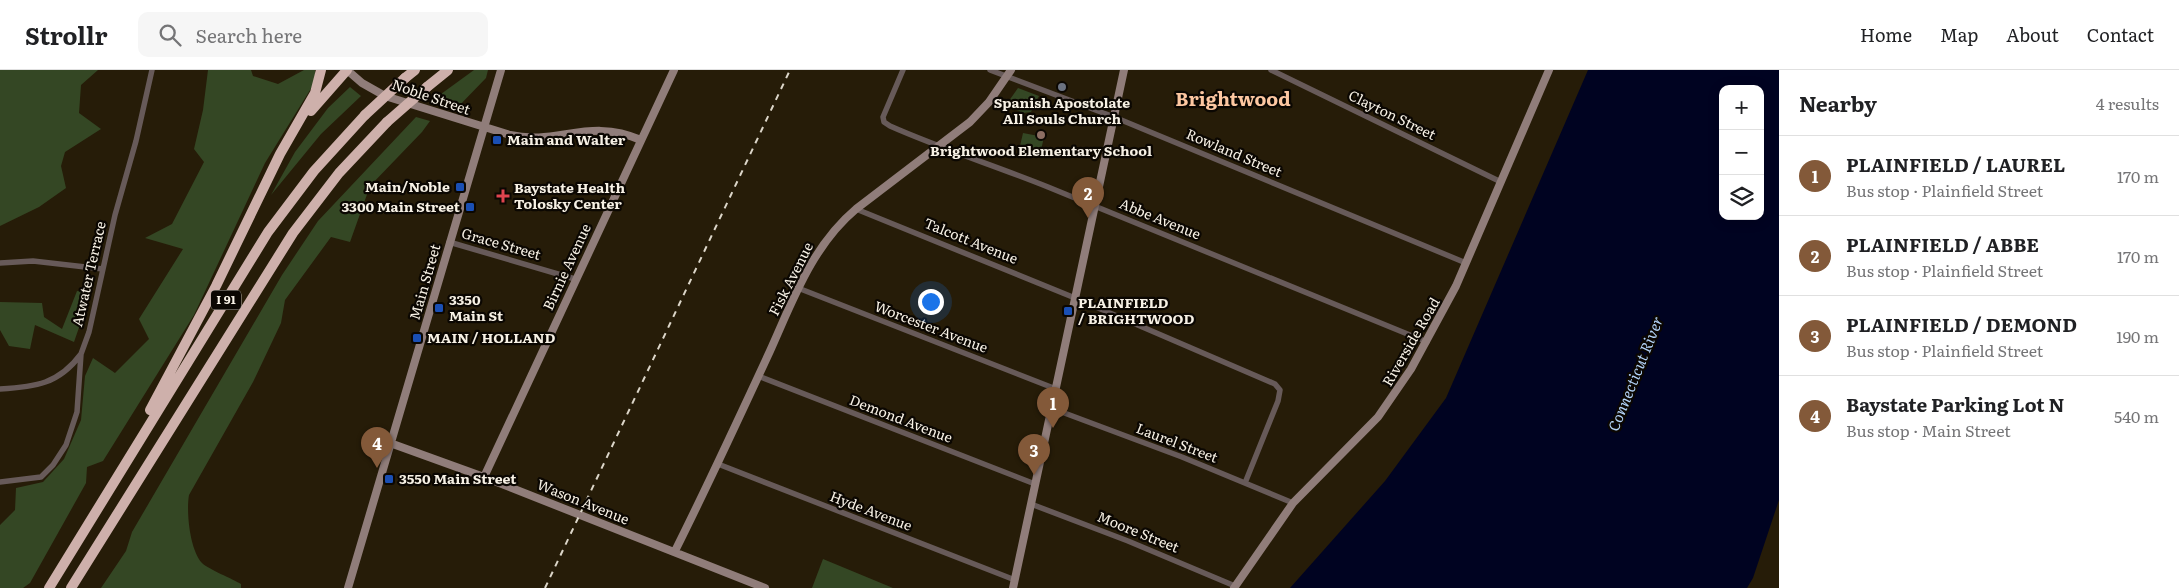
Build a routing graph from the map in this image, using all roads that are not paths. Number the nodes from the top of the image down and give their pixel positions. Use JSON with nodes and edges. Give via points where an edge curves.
{"nodes":[{"id":1,"x":152,"y":70,"type":"edge"},
{"id":2,"x":321,"y":70,"type":"edge"},
{"id":3,"x":347,"y":70,"type":"edge"},
{"id":4,"x":415,"y":70,"type":"edge"},
{"id":5,"x":452,"y":70,"type":"edge"},
{"id":6,"x":501,"y":70,"type":"edge"},
{"id":7,"x":674,"y":70,"type":"edge"},
{"id":8,"x":903,"y":70,"type":"edge"},
{"id":9,"x":990,"y":70,"type":"edge"},
{"id":10,"x":1124,"y":70,"type":"edge"},
{"id":11,"x":1272,"y":70,"type":"edge"},
{"id":12,"x":1549,"y":70,"type":"edge"},
{"id":13,"x":1009,"y":72,"type":"edge"},
{"id":14,"x":444,"y":73,"type":"edge"},
{"id":15,"x":1114,"y":117,"type":"junction"},
{"id":16,"x":484,"y":128,"type":"junction"},
{"id":17,"x":296,"y":129,"type":"junction"},
{"id":18,"x":641,"y":140,"type":"junction"},
{"id":19,"x":938,"y":147,"type":"junction"},
{"id":20,"x":1501,"y":182,"type":"junction"},
{"id":21,"x":1095,"y":206,"type":"junction"},
{"id":22,"x":856,"y":209,"type":"junction"},
{"id":23,"x":449,"y":242,"type":"junction"},
{"id":24,"x":0,"y":263,"type":"edge"},
{"id":25,"x":1466,"y":263,"type":"junction"},
{"id":26,"x":103,"y":269,"type":"junction"},
{"id":27,"x":575,"y":279,"type":"junction"},
{"id":28,"x":798,"y":288,"type":"junction"},
{"id":29,"x":1075,"y":298,"type":"junction"},
{"id":30,"x":1427,"y":342,"type":"junction"},
{"id":31,"x":81,"y":354,"type":"junction"},
{"id":32,"x":758,"y":376,"type":"junction"},
{"id":33,"x":0,"y":389,"type":"edge"},
{"id":34,"x":1056,"y":389,"type":"junction"},
{"id":35,"x":1051,"y":408,"type":"junction"},
{"id":36,"x":390,"y":443,"type":"junction"},
{"id":37,"x":718,"y":464,"type":"junction"},
{"id":38,"x":484,"y":476,"type":"junction"},
{"id":39,"x":0,"y":482,"type":"edge"},
{"id":40,"x":1245,"y":483,"type":"junction"},
{"id":41,"x":1035,"y":484,"type":"junction"},
{"id":42,"x":104,"y":496,"type":"junction"},
{"id":43,"x":1293,"y":503,"type":"junction"},
{"id":44,"x":1031,"y":504,"type":"junction"},
{"id":45,"x":120,"y":510,"type":"junction"},
{"id":46,"x":675,"y":552,"type":"junction"},
{"id":47,"x":1014,"y":584,"type":"edge"},
{"id":48,"x":1235,"y":587,"type":"edge"},
{"id":49,"x":48,"y":588,"type":"edge"},
{"id":50,"x":71,"y":588,"type":"edge"},
{"id":51,"x":77,"y":588,"type":"edge"},
{"id":52,"x":348,"y":588,"type":"edge"},
{"id":53,"x":765,"y":588,"type":"edge"}],
"edges":[{"from":1,"to":26,"type":"street","name":"Atwater Terrace"},
{"from":2,"to":17,"type":"highway","via":[[315,93]]},
{"from":3,"to":16,"type":"street","name":"Noble Street","via":[[385,96]]},
{"from":3,"to":17,"type":"highway"},
{"from":4,"to":42,"type":"highway","number":"I 91","bridge":true,"via":[[322,161],[276,222]]},
{"from":5,"to":14,"type":"highway"},
{"from":6,"to":16,"type":"street","name":"Main Street"},
{"from":7,"to":18,"type":"street","name":"Birnie Avenue"},
{"from":8,"to":19,"type":"street","name":"Abbe Avenue","via":[[883,120]]},
{"from":9,"to":13,"type":"street","name":"Rowland Street"},
{"from":10,"to":15,"type":"street"},
{"from":11,"to":20,"type":"street","name":"Clayton Street"},
{"from":12,"to":20,"type":"street","name":"Riverside Road"},
{"from":13,"to":15,"type":"street","name":"Rowland Street"},
{"from":13,"to":19,"type":"street","name":"Fisk Avenue","via":[[977,116]]},
{"from":14,"to":45,"type":"highway","number":"I 91","bridge":true,"via":[[387,122],[339,173],[289,239]]},
{"from":15,"to":21,"type":"street"},
{"from":15,"to":25,"type":"street","name":"Rowland Street"},
{"from":16,"to":18,"type":"street","name":"Noble Street","via":[[529,138],[604,130]]},
{"from":16,"to":23,"type":"street","name":"Main Street"},
{"from":17,"to":42,"type":"highway","via":[[280,154],[216,286]]},
{"from":18,"to":27,"type":"street","name":"Birnie Avenue"},
{"from":19,"to":21,"type":"street","name":"Abbe Avenue","via":[[988,163]]},
{"from":19,"to":22,"type":"street","name":"Fisk Avenue"},
{"from":20,"to":25,"type":"street","name":"Riverside Road"},
{"from":21,"to":29,"type":"street"},
{"from":21,"to":30,"type":"street","name":"Abbe Avenue"},
{"from":22,"to":28,"type":"street","name":"Fisk Avenue","via":[[824,243]]},
{"from":22,"to":29,"type":"street","name":"Talcott Avenue"},
{"from":23,"to":27,"type":"street","name":"Grace Street"},
{"from":23,"to":36,"type":"street","name":"Main Street"},
{"from":24,"to":26,"type":"street","via":[[33,261]]},
{"from":25,"to":30,"type":"street","name":"Riverside Road"},
{"from":26,"to":31,"type":"street","name":"Atwater Terrace"},
{"from":27,"to":38,"type":"street","name":"Birnie Avenue"},
{"from":28,"to":32,"type":"street","name":"Fisk Avenue"},
{"from":28,"to":34,"type":"street","name":"Worcester Avenue"},
{"from":29,"to":34,"type":"street"},
{"from":29,"to":40,"type":"street","name":"Talcott Avenue","via":[[1278,387],[1277,404]]},
{"from":30,"to":43,"type":"street","name":"Riverside Road","via":[[1383,411]]},
{"from":31,"to":33,"type":"street","via":[[49,382],[39,386]]},
{"from":31,"to":39,"type":"street","name":"Atwater Terrace","via":[[76,412],[66,445],[42,477]]},
{"from":32,"to":37,"type":"street","name":"Fisk Avenue"},
{"from":32,"to":41,"type":"street","name":"Demond Avenue"},
{"from":34,"to":35,"type":"street"},
{"from":35,"to":40,"type":"street","name":"Laurel Street"},
{"from":35,"to":41,"type":"street"},
{"from":36,"to":38,"type":"street","name":"Wason Avenue"},
{"from":36,"to":52,"type":"street","name":"Main Street"},
{"from":37,"to":46,"type":"street","name":"Fisk Avenue"},
{"from":37,"to":47,"type":"street","name":"Hyde Avenue"},
{"from":38,"to":46,"type":"street","name":"Wason Avenue"},
{"from":40,"to":43,"type":"street","name":"Laurel Street"},
{"from":41,"to":44,"type":"street"},
{"from":42,"to":49,"type":"highway","number":"I 91"},
{"from":43,"to":48,"type":"street","name":"Riverside Road"},
{"from":44,"to":47,"type":"street"},
{"from":44,"to":48,"type":"street","name":"Moore Street"},
{"from":45,"to":50,"type":"highway","number":"I 91"},
{"from":45,"to":51,"type":"highway"},
{"from":46,"to":53,"type":"street","name":"Wason Avenue"}]}
